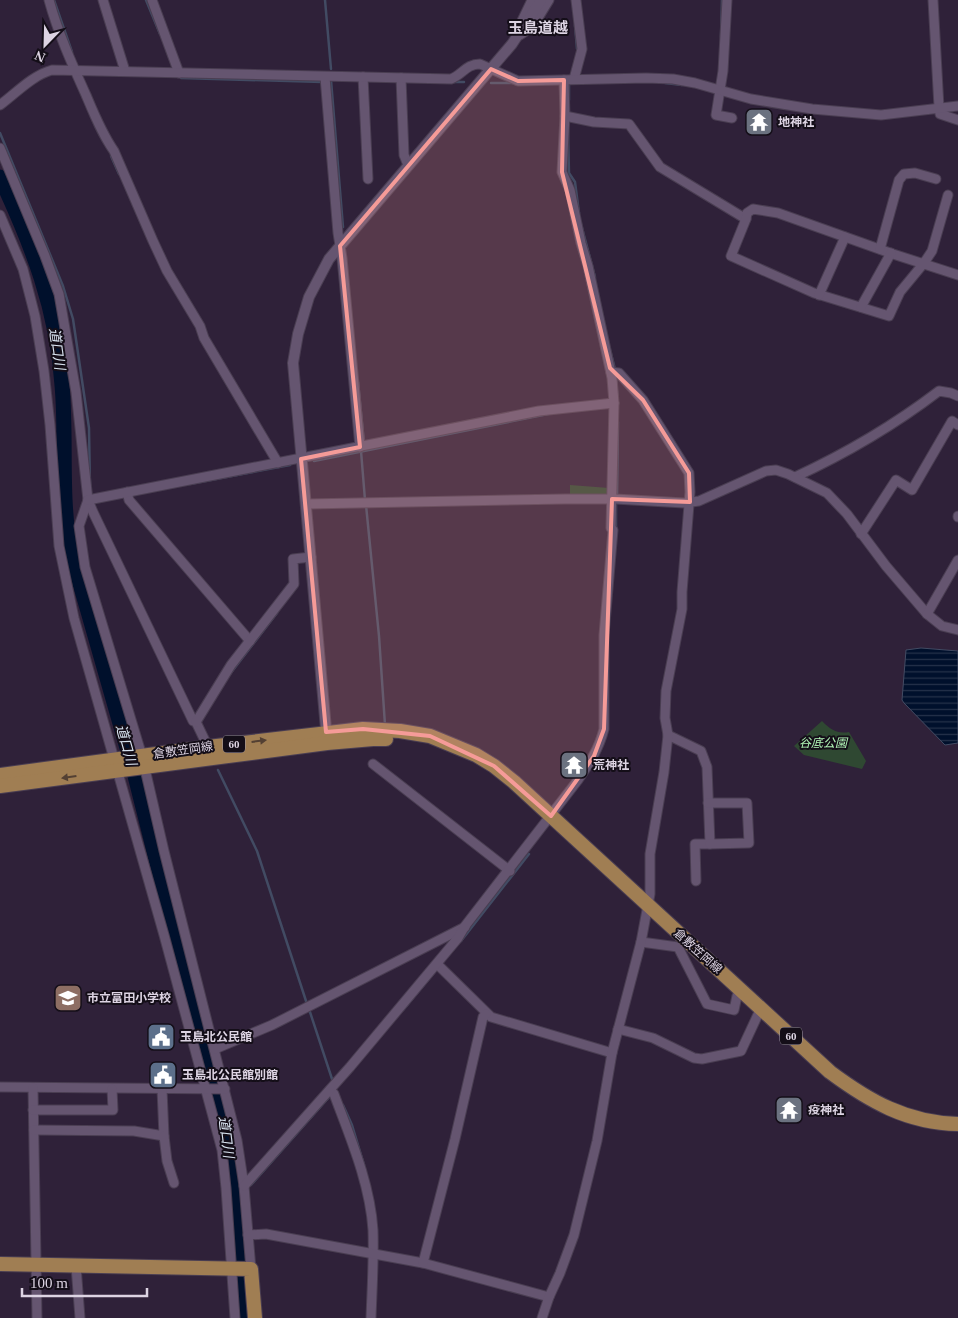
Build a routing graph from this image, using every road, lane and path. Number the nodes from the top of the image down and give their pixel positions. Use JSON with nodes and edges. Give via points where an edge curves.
{"nodes":[{"id":1,"x":49,"y":0,"type":"edge"},
{"id":2,"x":103,"y":0,"type":"edge"},
{"id":3,"x":152,"y":0,"type":"edge"},
{"id":4,"x":532,"y":0,"type":"edge"},
{"id":5,"x":541,"y":0,"type":"edge"},
{"id":6,"x":549,"y":0,"type":"edge"},
{"id":7,"x":576,"y":0,"type":"edge"},
{"id":8,"x":726,"y":0,"type":"edge"},
{"id":9,"x":933,"y":0,"type":"edge"},
{"id":10,"x":520,"y":35,"type":"junction"},
{"id":11,"x":491,"y":69,"type":"junction"},
{"id":12,"x":78,"y":70,"type":"junction"},
{"id":13,"x":125,"y":71,"type":"junction"},
{"id":14,"x":180,"y":73,"type":"junction"},
{"id":15,"x":363,"y":80,"type":"junction"},
{"id":16,"x":402,"y":80,"type":"junction"},
{"id":17,"x":564,"y":80,"type":"junction"},
{"id":18,"x":574,"y":80,"type":"junction"},
{"id":19,"x":325,"y":81,"type":"junction"},
{"id":20,"x":721,"y":90,"type":"junction"},
{"id":21,"x":0,"y":104,"type":"edge"},
{"id":22,"x":958,"y":106,"type":"edge"},
{"id":23,"x":938,"y":107,"type":"junction"},
{"id":24,"x":565,"y":116,"type":"junction"},
{"id":25,"x":732,"y":118,"type":"dead end"},
{"id":26,"x":958,"y":120,"type":"edge"},
{"id":27,"x":0,"y":148,"type":"edge"},
{"id":28,"x":408,"y":165,"type":"junction"},
{"id":29,"x":368,"y":179,"type":"dead end"},
{"id":30,"x":936,"y":179,"type":"dead end"},
{"id":31,"x":948,"y":196,"type":"dead end"},
{"id":32,"x":0,"y":215,"type":"edge"},
{"id":33,"x":746,"y":219,"type":"junction"},
{"id":34,"x":845,"y":237,"type":"junction"},
{"id":35,"x":340,"y":246,"type":"junction"},
{"id":36,"x":880,"y":250,"type":"junction"},
{"id":37,"x":891,"y":253,"type":"junction"},
{"id":38,"x":924,"y":263,"type":"junction"},
{"id":39,"x":958,"y":274,"type":"edge"},
{"id":40,"x":819,"y":294,"type":"junction"},
{"id":41,"x":861,"y":308,"type":"junction"},
{"id":42,"x":614,"y":372,"type":"junction"},
{"id":43,"x":958,"y":396,"type":"edge"},
{"id":44,"x":614,"y":403,"type":"junction"},
{"id":45,"x":958,"y":425,"type":"edge"},
{"id":46,"x":360,"y":447,"type":"junction"},
{"id":47,"x":301,"y":459,"type":"junction"},
{"id":48,"x":281,"y":463,"type":"junction"},
{"id":49,"x":795,"y":477,"type":"junction"},
{"id":50,"x":127,"y":495,"type":"junction"},
{"id":51,"x":91,"y":499,"type":"junction"},
{"id":52,"x":615,"y":500,"type":"junction"},
{"id":53,"x":690,"y":502,"type":"junction"},
{"id":54,"x":306,"y":504,"type":"junction"},
{"id":55,"x":861,"y":534,"type":"junction"},
{"id":56,"x":311,"y":557,"type":"junction"},
{"id":57,"x":958,"y":560,"type":"edge"},
{"id":58,"x":927,"y":614,"type":"junction"},
{"id":59,"x":958,"y":630,"type":"edge"},
{"id":60,"x":249,"y":643,"type":"junction"},
{"id":61,"x":197,"y":725,"type":"junction"},
{"id":62,"x":668,"y":735,"type":"junction"},
{"id":63,"x":327,"y":738,"type":"junction"},
{"id":64,"x":208,"y":747,"type":"junction"},
{"id":65,"x":143,"y":761,"type":"junction"},
{"id":66,"x":373,"y":764,"type":"dead end"},
{"id":67,"x":117,"y":765,"type":"junction"},
{"id":68,"x":0,"y":774,"type":"edge"},
{"id":69,"x":0,"y":786,"type":"edge"},
{"id":70,"x":708,"y":803,"type":"junction"},
{"id":71,"x":551,"y":816,"type":"junction"},
{"id":72,"x":710,"y":844,"type":"junction"},
{"id":73,"x":510,"y":871,"type":"junction"},
{"id":74,"x":696,"y":881,"type":"dead end"},
{"id":75,"x":648,"y":905,"type":"junction"},
{"id":76,"x":465,"y":926,"type":"junction"},
{"id":77,"x":641,"y":942,"type":"junction"},
{"id":78,"x":439,"y":966,"type":"junction"},
{"id":79,"x":737,"y":996,"type":"dead end"},
{"id":80,"x":761,"y":1008,"type":"junction"},
{"id":81,"x":486,"y":1014,"type":"junction"},
{"id":82,"x":618,"y":1029,"type":"junction"},
{"id":83,"x":215,"y":1049,"type":"junction"},
{"id":84,"x":612,"y":1054,"type":"junction"},
{"id":85,"x":0,"y":1087,"type":"edge"},
{"id":86,"x":33,"y":1088,"type":"junction"},
{"id":87,"x":112,"y":1088,"type":"junction"},
{"id":88,"x":162,"y":1089,"type":"junction"},
{"id":89,"x":207,"y":1089,"type":"junction"},
{"id":90,"x":225,"y":1089,"type":"junction"},
{"id":91,"x":330,"y":1090,"type":"junction"},
{"id":92,"x":33,"y":1110,"type":"junction"},
{"id":93,"x":958,"y":1124,"type":"edge"},
{"id":94,"x":34,"y":1130,"type":"junction"},
{"id":95,"x":164,"y":1136,"type":"junction"},
{"id":96,"x":174,"y":1183,"type":"dead end"},
{"id":97,"x":244,"y":1186,"type":"junction"},
{"id":98,"x":248,"y":1235,"type":"junction"},
{"id":99,"x":374,"y":1253,"type":"junction"},
{"id":100,"x":422,"y":1263,"type":"junction"},
{"id":101,"x":0,"y":1264,"type":"edge"},
{"id":102,"x":36,"y":1265,"type":"junction"},
{"id":103,"x":76,"y":1266,"type":"junction"},
{"id":104,"x":241,"y":1269,"type":"junction"},
{"id":105,"x":549,"y":1297,"type":"junction"},
{"id":106,"x":38,"y":1318,"type":"edge"},
{"id":107,"x":80,"y":1318,"type":"edge"},
{"id":108,"x":234,"y":1318,"type":"edge"},
{"id":109,"x":255,"y":1318,"type":"edge"},
{"id":110,"x":371,"y":1318,"type":"edge"},
{"id":111,"x":542,"y":1318,"type":"edge"}],
"edges":[{"from":1,"to":12,"type":"street","via":[[55,22]]},
{"from":2,"to":13,"type":"street"},
{"from":3,"to":14,"type":"street"},
{"from":4,"to":10,"type":"street","via":[[520,25]]},
{"from":5,"to":10,"type":"street"},
{"from":6,"to":10,"type":"street","via":[[533,26]]},
{"from":7,"to":18,"type":"street","via":[[582,49]]},
{"from":8,"to":20,"type":"street"},
{"from":9,"to":23,"type":"street"},
{"from":10,"to":11,"type":"street"},
{"from":11,"to":16,"type":"street","via":[[476,64],[466,67],[453,78]]},
{"from":11,"to":17,"type":"street","via":[[518,81]]},
{"from":11,"to":28,"type":"street"},
{"from":12,"to":13,"type":"street"},
{"from":12,"to":21,"type":"street","via":[[45,72]]},
{"from":12,"to":48,"type":"street","via":[[167,271]]},
{"from":13,"to":14,"type":"street"},
{"from":14,"to":19,"type":"street"},
{"from":15,"to":16,"type":"street"},
{"from":15,"to":19,"type":"street"},
{"from":15,"to":29,"type":"street"},
{"from":16,"to":28,"type":"street","via":[[404,156]]},
{"from":17,"to":18,"type":"street"},
{"from":17,"to":24,"type":"street"},
{"from":18,"to":20,"type":"street","via":[[673,79]]},
{"from":19,"to":35,"type":"street"},
{"from":20,"to":23,"type":"street","via":[[782,105],[881,115]]},
{"from":20,"to":25,"type":"street","via":[[716,115]]},
{"from":22,"to":23,"type":"street"},
{"from":23,"to":26,"type":"street","via":[[940,114]]},
{"from":24,"to":33,"type":"street","via":[[629,124],[660,167]]},
{"from":24,"to":42,"type":"street","via":[[562,172],[570,190]]},
{"from":27,"to":51,"type":"street","via":[[58,294]]},
{"from":28,"to":35,"type":"street"},
{"from":30,"to":36,"type":"street","via":[[914,173],[904,174],[899,180]]},
{"from":31,"to":38,"type":"street","via":[[932,251]]},
{"from":32,"to":67,"type":"street","via":[[24,269],[35,316],[50,425],[58,546],[74,618]]},
{"from":33,"to":34,"type":"street","via":[[747,213],[753,209],[778,213]]},
{"from":33,"to":40,"type":"street","via":[[731,256]]},
{"from":34,"to":36,"type":"street"},
{"from":34,"to":40,"type":"street"},
{"from":35,"to":46,"type":"street"},
{"from":35,"to":47,"type":"street","via":[[315,284],[298,334],[294,377]]},
{"from":36,"to":37,"type":"street"},
{"from":37,"to":38,"type":"street"},
{"from":37,"to":41,"type":"street"},
{"from":38,"to":39,"type":"street"},
{"from":38,"to":41,"type":"street","via":[[900,292],[889,316]]},
{"from":40,"to":41,"type":"street"},
{"from":42,"to":44,"type":"street"},
{"from":42,"to":53,"type":"street","via":[[643,400],[682,461],[689,473]]},
{"from":43,"to":49,"type":"street","via":[[939,391],[874,436]]},
{"from":44,"to":46,"type":"street","via":[[539,412]]},
{"from":44,"to":52,"type":"street"},
{"from":45,"to":55,"type":"street","via":[[952,422],[912,490],[896,480]]},
{"from":46,"to":47,"type":"street"},
{"from":47,"to":48,"type":"street"},
{"from":47,"to":54,"type":"street"},
{"from":48,"to":50,"type":"street"},
{"from":49,"to":53,"type":"street","via":[[770,469],[719,493]]},
{"from":49,"to":55,"type":"street","via":[[827,493]]},
{"from":50,"to":51,"type":"street"},
{"from":50,"to":60,"type":"street"},
{"from":51,"to":61,"type":"street","via":[[93,512]]},
{"from":51,"to":65,"type":"street","via":[[80,526],[85,567]]},
{"from":52,"to":53,"type":"street"},
{"from":52,"to":54,"type":"street"},
{"from":52,"to":71,"type":"street","via":[[604,635],[604,729],[594,756]]},
{"from":53,"to":62,"type":"street","via":[[682,609],[666,691]]},
{"from":54,"to":56,"type":"street"},
{"from":55,"to":58,"type":"street"},
{"from":56,"to":60,"type":"street","via":[[292,559],[294,584]]},
{"from":56,"to":63,"type":"street"},
{"from":57,"to":58,"type":"street"},
{"from":58,"to":59,"type":"street","via":[[942,626]]},
{"from":60,"to":61,"type":"street","via":[[226,672]]},
{"from":61,"to":64,"type":"street"},
{"from":62,"to":70,"type":"street","via":[[701,750],[707,767]]},
{"from":62,"to":75,"type":"street","via":[[650,854]]},
{"from":64,"to":63,"type":"main road","name":"倉敷笠岡線","number":"60","one_way":true},
{"from":63,"to":65,"type":"main road","name":"倉敷笠岡線","number":"60"},
{"from":63,"to":71,"type":"main road","name":"倉敷笠岡線","number":"60","via":[[363,729],[430,736],[494,766]]},
{"from":64,"to":65,"type":"main road","name":"倉敷笠岡線","number":"60"},
{"from":65,"to":67,"type":"main road","name":"倉敷笠岡線","number":"60"},
{"from":65,"to":83,"type":"street"},
{"from":66,"to":73,"type":"street"},
{"from":67,"to":68,"type":"main road","name":"倉敷笠岡線","number":"60"},
{"from":67,"to":69,"type":"main road","name":"倉敷笠岡線","number":"60","one_way":true},
{"from":67,"to":89,"type":"street"},
{"from":70,"to":72,"type":"street"},
{"from":70,"to":72,"type":"street","via":[[747,803],[749,843]]},
{"from":71,"to":73,"type":"street"},
{"from":71,"to":75,"type":"main road","name":"倉敷笠岡線","number":"60"},
{"from":72,"to":74,"type":"street","via":[[695,844]]},
{"from":73,"to":76,"type":"street"},
{"from":75,"to":77,"type":"street"},
{"from":75,"to":80,"type":"main road","name":"倉敷笠岡線","number":"60"},
{"from":76,"to":78,"type":"street"},
{"from":76,"to":83,"type":"street","via":[[272,1025]]},
{"from":77,"to":79,"type":"street","via":[[678,947],[707,1004],[734,1010]]},
{"from":77,"to":82,"type":"street"},
{"from":78,"to":81,"type":"street"},
{"from":78,"to":91,"type":"street"},
{"from":80,"to":82,"type":"street","via":[[742,1051],[702,1059],[653,1038]]},
{"from":80,"to":93,"type":"main road","name":"倉敷笠岡線","number":"60","via":[[830,1072],[860,1094],[918,1119]]},
{"from":81,"to":84,"type":"street"},
{"from":81,"to":100,"type":"street"},
{"from":82,"to":84,"type":"street"},
{"from":83,"to":90,"type":"street"},
{"from":84,"to":105,"type":"street","via":[[597,1141],[574,1235]]},
{"from":85,"to":86,"type":"street"},
{"from":86,"to":87,"type":"street"},
{"from":86,"to":92,"type":"street"},
{"from":87,"to":88,"type":"street"},
{"from":87,"to":92,"type":"street","via":[[113,1110]]},
{"from":88,"to":89,"type":"street"},
{"from":88,"to":95,"type":"street"},
{"from":89,"to":90,"type":"street"},
{"from":89,"to":104,"type":"street","via":[[222,1150]]},
{"from":90,"to":97,"type":"street"},
{"from":91,"to":97,"type":"street"},
{"from":91,"to":99,"type":"street","via":[[357,1155],[373,1229]]},
{"from":92,"to":94,"type":"street"},
{"from":94,"to":95,"type":"street","via":[[134,1131]]},
{"from":94,"to":102,"type":"street"},
{"from":95,"to":96,"type":"street"},
{"from":97,"to":98,"type":"street"},
{"from":98,"to":99,"type":"street","via":[[266,1234]]},
{"from":98,"to":104,"type":"street"},
{"from":99,"to":100,"type":"street"},
{"from":99,"to":110,"type":"street"},
{"from":100,"to":105,"type":"street"},
{"from":101,"to":102,"type":"main road"},
{"from":102,"to":103,"type":"main road"},
{"from":102,"to":106,"type":"street"},
{"from":103,"to":104,"type":"main road"},
{"from":103,"to":107,"type":"street"},
{"from":104,"to":108,"type":"street"},
{"from":104,"to":109,"type":"main road"},
{"from":105,"to":111,"type":"street"}]}
